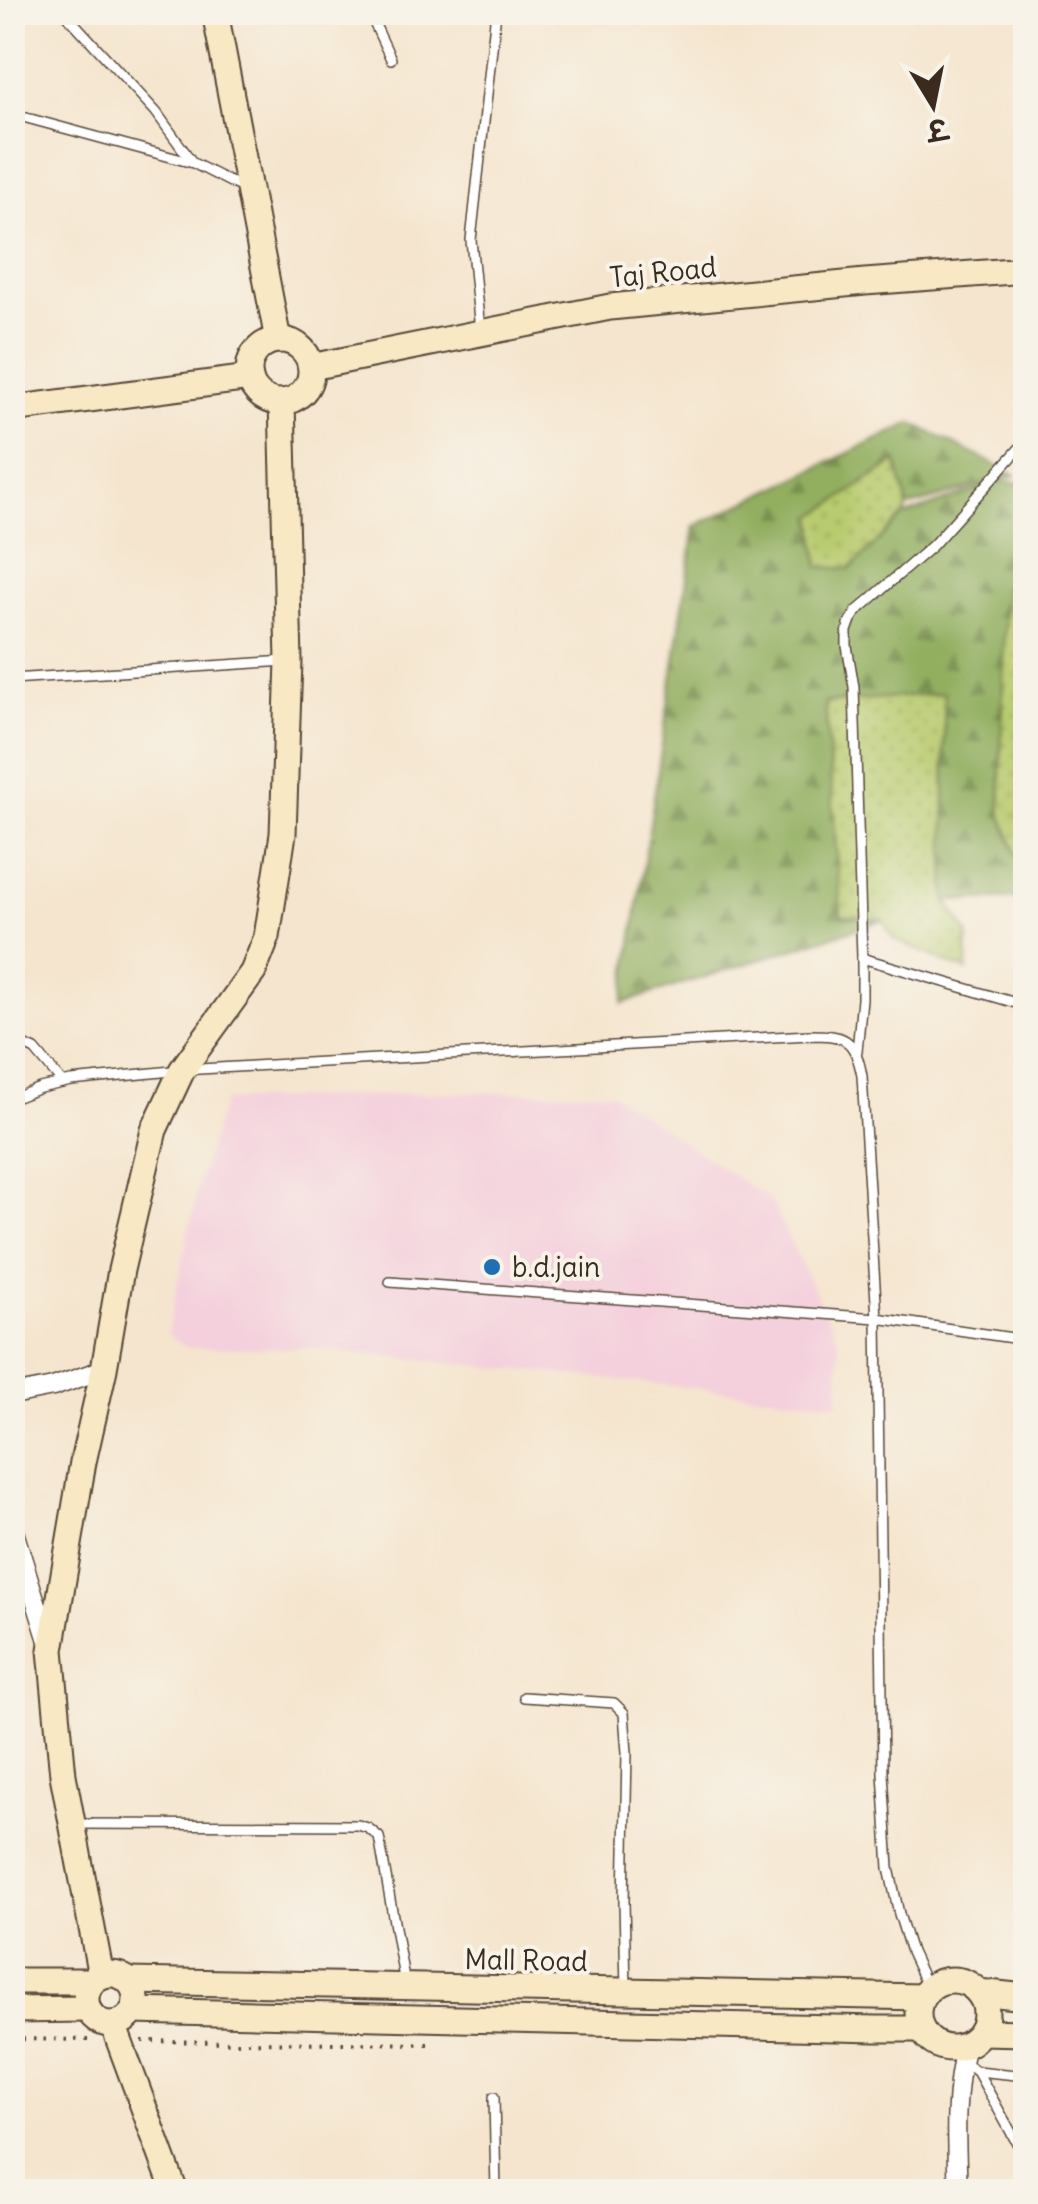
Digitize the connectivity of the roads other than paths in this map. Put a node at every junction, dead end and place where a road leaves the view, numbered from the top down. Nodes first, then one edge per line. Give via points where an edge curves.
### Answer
1 (64, 12) edge
2 (215, 12) edge
3 (369, 12) edge
4 (496, 12) edge
5 (392, 59) dead end
6 (12, 114) edge
7 (193, 163) junction
8 (248, 191) junction
9 (1026, 270) edge
10 (480, 333) junction
11 (278, 340) junction
12 (311, 367) junction
13 (250, 378) junction
14 (282, 402) junction
15 (12, 409) edge
16 (1026, 441) edge
17 (288, 660) junction
18 (12, 679) edge
19 (862, 958) junction
20 (1026, 1006) edge
21 (12, 1038) edge
22 (857, 1054) junction
23 (182, 1070) junction
24 (62, 1082) junction
25 (12, 1099) edge
26 (390, 1282) dead end
27 (877, 1318) junction
28 (1026, 1340) edge
29 (104, 1369) junction
30 (12, 1395) edge
31 (12, 1525) edge
32 (51, 1650) junction
33 (524, 1697) dead end
34 (72, 1824) junction
35 (97, 1978) junction
36 (12, 1981) edge
37 (129, 1981) junction
38 (405, 1987) junction
39 (626, 1992) junction
40 (978, 1992) junction
41 (925, 1993) junction
42 (1026, 1998) edge
43 (87, 2009) junction
44 (12, 2010) edge
45 (123, 2018) junction
46 (921, 2028) junction
47 (1026, 2033) edge
48 (971, 2053) junction
49 (1026, 2076) edge
50 (494, 2097) dead end
51 (1026, 2159) edge
52 (175, 2192) edge
53 (496, 2192) edge
54 (958, 2192) edge

1 - 7 lane
2 - 8 main road
3 - 5 lane
4 - 10 lane via 471,240
6 - 7 lane
7 - 8 lane
8 - 11 main road
9 - 10 main road, Taj Road via 610,307
10 - 12 main road, Taj Road
11 - 12 main road via 296,344
11 - 13 main road via 255,353
12 - 14 main road via 307,386
13 - 14 main road via 266,398
13 - 15 main road
14 - 17 main road
16 - 19 lane via 933,546 857,612 847,631
17 - 18 lane
17 - 23 main road via 283,834 268,936 253,972
19 - 20 lane
19 - 22 lane
21 - 24 lane via 35,1050
22 - 23 lane via 842,1037 809,1035
22 - 27 lane
23 - 24 lane
23 - 29 main road via 154,1130
24 - 25 lane
26 - 27 lane
27 - 28 lane
27 - 41 lane via 889,1868
29 - 30 street
29 - 32 main road
31 - 32 street
32 - 34 main road
33 - 39 lane via 614,1703 624,1714
34 - 35 main road
34 - 38 lane via 368,1828 379,1836
35 - 36 main road
35 - 37 main road via 111,1974
35 - 43 main road via 86,1995
37 - 38 main road, Mall Road
37 - 45 main road via 136,2004
38 - 39 main road, Mall Road
39 - 41 main road, Mall Road
40 - 41 main road via 948,1980
40 - 42 main road
40 - 48 main road via 986,2012
41 - 46 main road
43 - 44 main road
43 - 45 main road via 96,2019
45 - 46 main road
45 - 52 main road
46 - 48 main road via 945,2047
47 - 48 main road
48 - 49 lane
48 - 51 lane
48 - 54 street via 956,2108
50 - 53 lane

